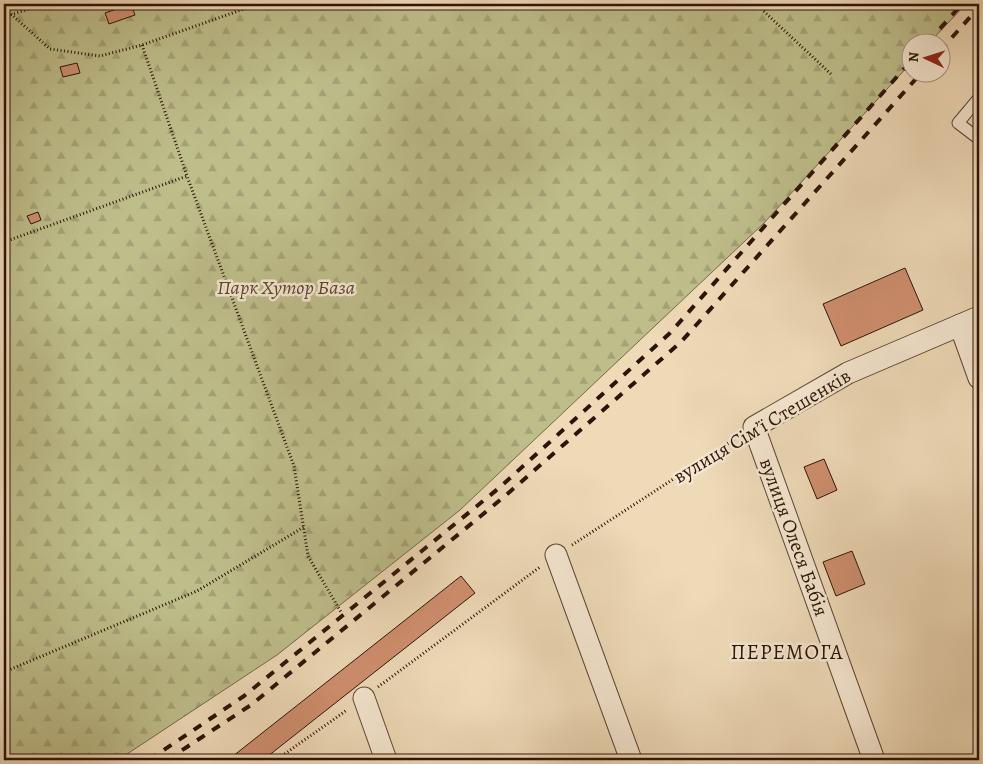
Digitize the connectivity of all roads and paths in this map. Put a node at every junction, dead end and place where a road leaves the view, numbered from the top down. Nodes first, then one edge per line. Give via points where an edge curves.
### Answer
1 (45, 4) edge
2 (258, 4) edge
3 (756, 4) edge
4 (11, 14) junction
5 (4, 17) edge
6 (142, 45) junction
7 (832, 75) dead end
8 (979, 98) edge
9 (979, 139) edge
10 (187, 176) junction
11 (4, 242) edge
12 (979, 316) edge
13 (960, 325) junction
14 (979, 378) edge
15 (754, 427) junction
16 (304, 527) junction
17 (556, 555) junction
18 (342, 612) dead end
19 (4, 672) edge
20 (364, 698) junction
21 (276, 760) edge
22 (386, 760) edge
23 (631, 760) edge
24 (874, 760) edge

1 - 4 path
2 - 6 path
3 - 7 path
4 - 5 path
4 - 6 path via 50,49 100,56
6 - 10 path
8 - 9 lane via 958,123
10 - 11 path
10 - 16 path via 294,466
12 - 13 street, вулиця Сімʼї Стешенків
13 - 14 street
13 - 15 street, вулиця Сімʼї Стешенків via 848,373
15 - 17 path, вулиця Сімʼї Стешенків
15 - 24 street, вулиця Олеся Бабія
16 - 18 path via 308,556
16 - 19 path via 197,591
17 - 20 path, вулиця Сімʼї Стешенків
17 - 23 street
20 - 21 path, вулиця Сімʼї Стешенків
20 - 22 street

